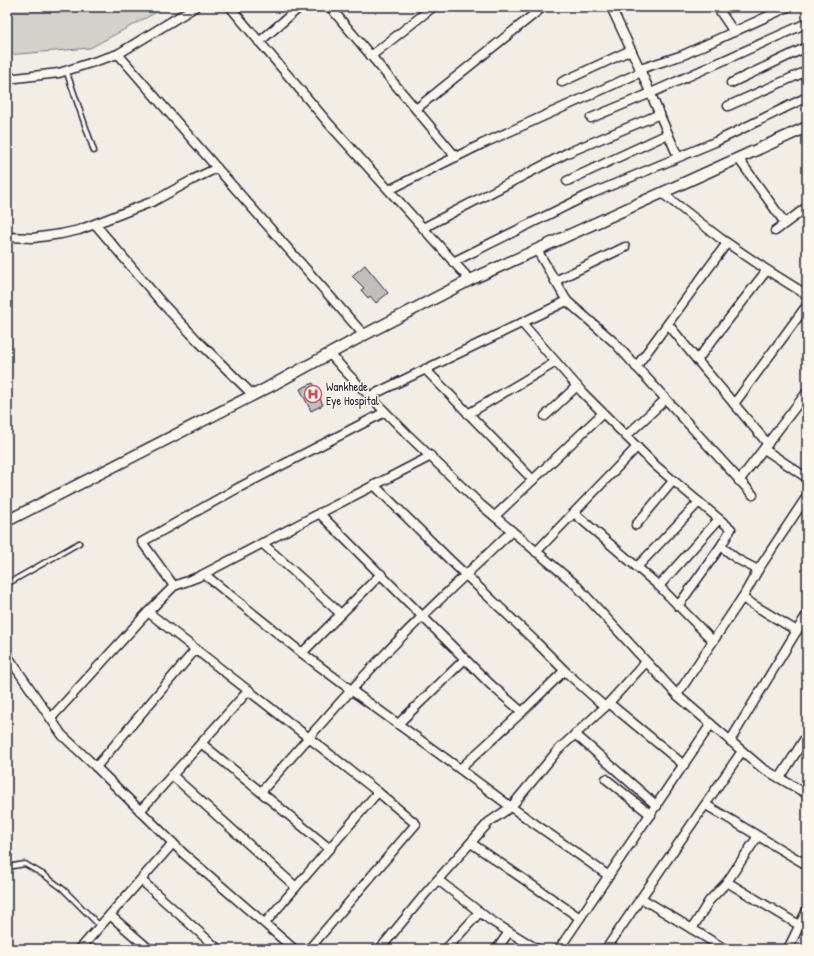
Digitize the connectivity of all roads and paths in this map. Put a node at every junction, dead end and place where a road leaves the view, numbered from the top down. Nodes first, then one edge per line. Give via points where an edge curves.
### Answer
1 (195, 7) edge
2 (230, 7) edge
3 (300, 7) edge
4 (330, 7) edge
5 (433, 7) edge
6 (543, 7) edge
7 (611, 7) edge
8 (718, 7) edge
9 (788, 7) edge
10 (807, 24) edge
11 (734, 32) junction
12 (259, 42) junction
13 (807, 48) edge
14 (631, 50) junction
15 (118, 54) junction
16 (371, 56) junction
17 (66, 70) junction
18 (641, 70) junction
19 (807, 71) edge
20 (7, 79) edge
21 (562, 82) dead end
22 (731, 83) dead end
23 (651, 93) junction
24 (807, 97) edge
25 (728, 106) dead end
26 (416, 109) junction
27 (660, 114) junction
28 (591, 118) dead end
29 (807, 127) edge
30 (668, 134) junction
31 (94, 151) dead end
32 (456, 157) junction
33 (678, 157) junction
34 (738, 158) junction
35 (217, 168) junction
36 (567, 180) dead end
37 (389, 190) junction
38 (662, 193) junction
39 (807, 207) edge
40 (785, 223) junction
41 (95, 224) junction
42 (423, 228) junction
43 (775, 231) dead end
44 (7, 237) edge
45 (728, 243) junction
46 (625, 248) dead end
47 (537, 250) junction
48 (453, 262) junction
49 (767, 270) junction
50 (470, 280) junction
51 (555, 281) junction
52 (807, 295) edge
53 (567, 301) junction
54 (807, 305) edge
55 (522, 323) junction
56 (668, 324) junction
57 (364, 334) junction
58 (330, 354) junction
59 (697, 360) junction
60 (556, 362) junction
61 (636, 366) junction
62 (425, 369) junction
63 (577, 386) junction
64 (807, 392) edge
65 (253, 395) junction
66 (370, 396) junction
67 (666, 400) junction
68 (734, 404) junction
69 (385, 412) junction
70 (603, 413) junction
71 (468, 414) junction
72 (545, 416) dead end
73 (626, 436) junction
74 (637, 447) junction
75 (766, 447) junction
76 (431, 456) junction
77 (807, 478) edge
78 (533, 480) junction
79 (674, 481) junction
80 (740, 481) junction
81 (374, 485) junction
82 (753, 495) dead end
83 (807, 496) edge
84 (699, 502) junction
85 (319, 513) junction
86 (574, 513) junction
87 (495, 516) junction
88 (719, 519) junction
89 (7, 521) edge
90 (636, 525) dead end
91 (512, 531) junction
92 (79, 542) dead end
93 (262, 543) junction
94 (721, 546) junction
95 (536, 552) junction
96 (637, 567) junction
97 (758, 570) junction
98 (204, 574) junction
99 (381, 574) junction
100 (466, 575) junction
101 (7, 584) edge
102 (174, 586) junction
103 (659, 586) junction
104 (742, 598) junction
105 (678, 606) junction
106 (148, 612) junction
107 (341, 614) junction
108 (807, 614) edge
109 (423, 616) junction
110 (797, 631) junction
111 (713, 641) junction
112 (196, 649) junction
113 (302, 653) junction
114 (7, 655) edge
115 (465, 659) junction
116 (646, 662) junction
117 (564, 670) junction
118 (249, 690) junction
119 (351, 690) junction
120 (677, 695) junction
121 (607, 705) junction
122 (522, 712) junction
123 (50, 718) junction
124 (398, 724) junction
125 (711, 724) junction
126 (575, 734) junction
127 (807, 735) edge
128 (308, 738) junction
129 (730, 741) junction
130 (201, 743) junction
131 (742, 751) junction
132 (684, 765) junction
133 (96, 767) junction
134 (460, 769) junction
135 (172, 775) junction
136 (780, 778) junction
137 (606, 779) dead end
138 (261, 792) junction
139 (378, 792) junction
140 (807, 794) edge
141 (706, 804) junction
142 (657, 806) junction
143 (511, 808) junction
144 (140, 811) junction
145 (651, 815) junction
146 (758, 836) junction
147 (173, 843) junction
148 (471, 843) junction
149 (330, 849) junction
150 (807, 866) edge
151 (7, 867) edge
152 (609, 876) junction
153 (141, 880) junction
154 (438, 880) junction
155 (727, 882) junction
156 (296, 887) junction
157 (641, 898) junction
158 (807, 910) edge
159 (480, 912) junction
160 (110, 915) junction
161 (580, 918) junction
162 (265, 924) junction
163 (799, 925) junction
164 (100, 926) junction
165 (692, 929) junction
166 (509, 932) junction
167 (381, 948) edge
168 (609, 948) edge
169 (80, 949) edge
170 (149, 949) edge
171 (218, 949) edge
172 (294, 949) edge
173 (309, 949) edge
174 (446, 949) edge
175 (497, 949) edge
176 (537, 949) edge
177 (559, 949) edge
178 (725, 949) edge
179 (788, 949) edge

1 - 15 street
2 - 12 street
3 - 12 street
4 - 16 street
5 - 16 street
6 - 26 street
7 - 14 street
8 - 11 street
9 - 11 street
10 - 23 street
11 - 18 street via 683,55
12 - 37 street
13 - 22 street
14 - 18 street
14 - 21 street
15 - 17 street
15 - 35 street
16 - 26 street
17 - 20 street
17 - 31 lane
18 - 23 street
18 - 32 street
19 - 25 street
23 - 27 street
23 - 28 street
24 - 33 street via 715,142
26 - 32 street
27 - 30 street
27 - 42 street via 567,153
29 - 34 street
30 - 33 street
30 - 36 street
32 - 37 street
33 - 48 street via 586,196
34 - 38 street
34 - 40 street
35 - 41 street via 154,200
35 - 57 street
37 - 42 street
38 - 45 street
38 - 47 street
39 - 40 street
40 - 43 street
41 - 44 street via 61,234 33,238
41 - 65 street via 162,303
42 - 48 street
45 - 49 street
45 - 56 street
46 - 51 street
47 - 50 street
47 - 51 street
48 - 50 street
49 - 52 street
49 - 59 street
50 - 57 street
51 - 53 street
53 - 55 street
53 - 61 street via 614,342
54 - 68 street
55 - 60 street
55 - 62 street
56 - 59 street
56 - 61 street
57 - 58 street
58 - 65 street
58 - 66 street
59 - 68 street
60 - 63 street
60 - 71 street
61 - 67 street
62 - 66 street
62 - 71 street
63 - 70 street
63 - 72 street
64 - 75 street
65 - 89 street
66 - 69 street
67 - 73 street
67 - 80 street
68 - 75 street
69 - 76 street
69 - 102 street via 238,488 142,542
70 - 73 street
70 - 78 street
71 - 78 street
73 - 74 street
74 - 79 street
74 - 86 street
75 - 77 street
75 - 80 street
76 - 81 street
76 - 87 street
78 - 87 street
79 - 84 street
79 - 90 street
80 - 82 street
81 - 85 street
81 - 100 street
83 - 97 street
84 - 88 street
84 - 96 street
85 - 93 street
85 - 99 street
86 - 95 street
86 - 96 street
87 - 91 street
88 - 94 street via 731,529
88 - 103 street
91 - 95 street
91 - 100 street
92 - 101 lane
93 - 98 street
93 - 107 street
94 - 97 street via 737,559
94 - 105 street
95 - 116 street via 575,584
96 - 103 street
97 - 104 street
98 - 102 street
98 - 113 street
99 - 107 street
99 - 109 street
100 - 109 street
100 - 117 street
102 - 106 street
103 - 105 street
104 - 110 street
104 - 111 street
105 - 111 street
106 - 112 street
106 - 123 street
107 - 113 street
108 - 110 street
109 - 115 street
109 - 119 street
110 - 129 street
111 - 120 street
112 - 118 street
112 - 133 street
113 - 119 street
114 - 123 street
115 - 122 street
115 - 124 street
116 - 120 street
116 - 121 street
117 - 121 street
117 - 122 street
118 - 128 street
118 - 130 street
119 - 124 street
119 - 128 street
120 - 125 street
121 - 126 street
121 - 132 street
122 - 134 street
123 - 133 street via 62,735
124 - 134 street
125 - 129 street
125 - 132 street
126 - 142 street
126 - 143 street via 558,750
127 - 136 street
128 - 138 street
128 - 139 street
129 - 131 street
130 - 135 street
130 - 138 street
131 - 136 street via 762,768
131 - 141 street
132 - 142 street
133 - 144 street
134 - 143 street
135 - 144 street
135 - 156 street
136 - 140 street
137 - 145 street
138 - 149 street
139 - 149 street
139 - 173 street via 416,824
141 - 146 street
141 - 157 street
142 - 145 street
143 - 148 street via 489,822
143 - 152 street
144 - 147 street
145 - 152 street
146 - 150 street
146 - 155 street
147 - 153 street
147 - 162 street
148 - 154 street
148 - 161 street
149 - 156 street
151 - 164 lane via 25,864 44,875
152 - 161 street
153 - 160 street
153 - 171 street
154 - 159 street
154 - 167 street
155 - 163 street
155 - 165 street via 709,901
156 - 162 street
157 - 165 street
157 - 168 street
158 - 163 street
159 - 166 street
159 - 174 street
160 - 164 street
160 - 170 street
161 - 177 street
162 - 172 street
163 - 179 street
164 - 169 street
165 - 178 street
166 - 175 street
166 - 176 street

